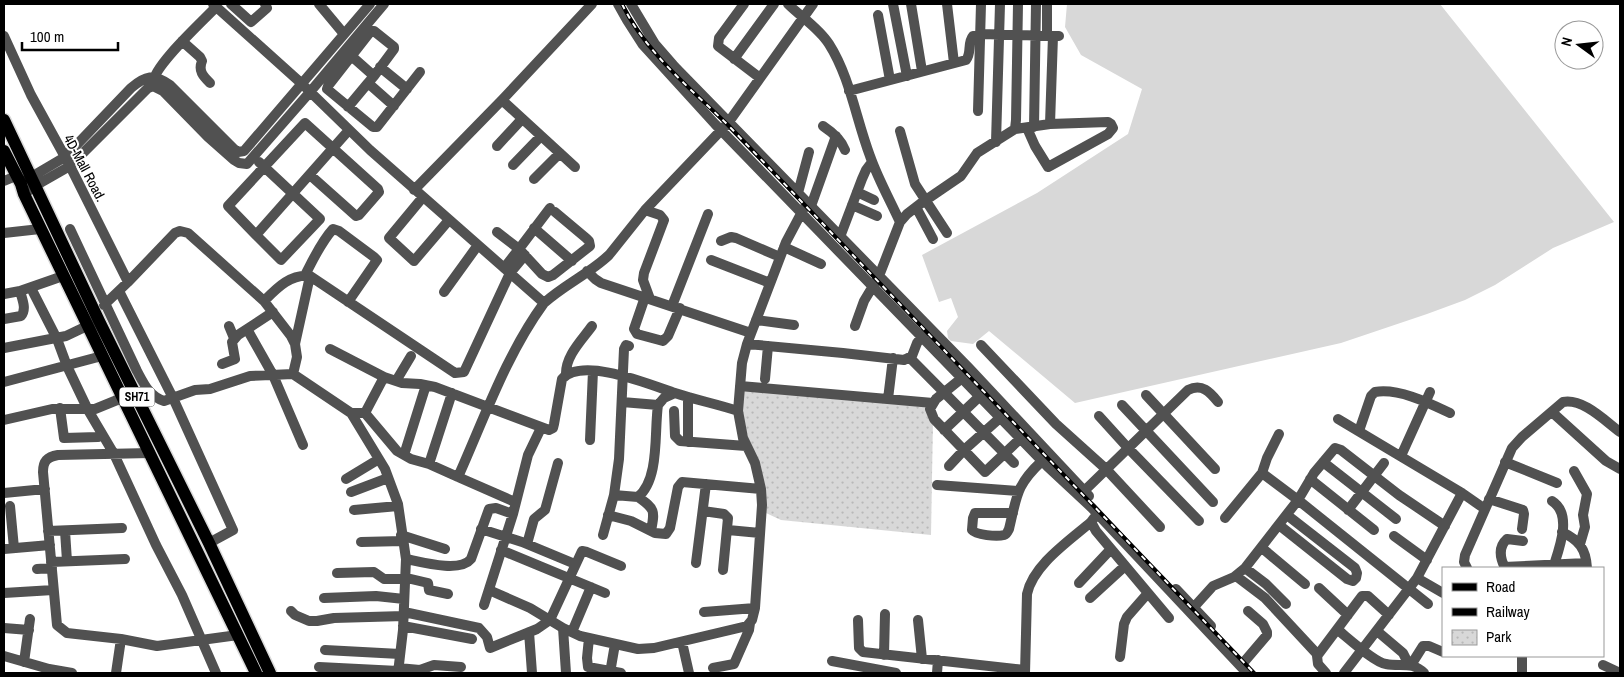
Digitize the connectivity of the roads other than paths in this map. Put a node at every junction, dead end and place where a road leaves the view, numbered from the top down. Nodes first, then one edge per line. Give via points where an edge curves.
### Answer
1 (231, 4) edge
2 (265, 4) edge
3 (319, 4) edge
4 (370, 4) edge
5 (384, 4) edge
6 (592, 4) edge
7 (618, 4) edge
8 (632, 4) edge
9 (744, 4) edge
10 (774, 4) edge
11 (788, 4) edge
12 (813, 4) edge
13 (893, 4) edge
14 (911, 4) edge
15 (947, 4) edge
16 (981, 4) edge
17 (1000, 4) edge
18 (1018, 4) edge
19 (1036, 4) edge
20 (1047, 4) edge
21 (217, 6) edge
22 (878, 15) dead end
23 (803, 17) junction
24 (344, 34) junction
25 (981, 34) junction
26 (999, 34) junction
27 (1017, 35) junction
28 (1035, 35) junction
29 (4, 36) edge
30 (1053, 36) junction
31 (182, 42) junction
32 (348, 53) junction
33 (734, 59) junction
34 (954, 63) junction
35 (380, 67) junction
36 (420, 72) dead end
37 (922, 72) junction
38 (907, 76) junction
39 (760, 78) junction
40 (371, 79) junction
41 (890, 80) junction
42 (153, 81) junction
43 (210, 83) dead end
44 (301, 84) junction
45 (408, 89) junction
46 (849, 91) junction
47 (310, 92) junction
48 (502, 100) junction
49 (394, 106) junction
50 (348, 107) junction
51 (978, 111) dead end
52 (522, 119) junction
53 (4, 120) edge
54 (1050, 124) junction
55 (725, 126) junction
56 (823, 126) dead end
57 (1031, 127) junction
58 (1015, 129) junction
59 (349, 130) junction
60 (900, 131) dead end
61 (541, 136) junction
62 (836, 136) junction
63 (996, 142) junction
64 (497, 146) dead end
65 (333, 148) junction
66 (845, 150) dead end
67 (809, 152) dead end
68 (4, 153) edge
69 (560, 153) junction
70 (254, 157) junction
71 (67, 162) junction
72 (872, 162) junction
73 (513, 165) dead end
74 (264, 167) junction
75 (575, 167) dead end
76 (310, 175) junction
77 (534, 179) dead end
78 (34, 181) junction
79 (16, 184) edge
80 (414, 190) junction
81 (857, 192) junction
82 (798, 193) junction
83 (293, 194) junction
84 (423, 197) junction
85 (874, 200) dead end
86 (925, 201) junction
87 (809, 204) junction
88 (852, 205) junction
89 (916, 207) junction
90 (645, 210) junction
91 (801, 212) junction
92 (708, 214) dead end
93 (877, 216) dead end
94 (449, 220) junction
95 (900, 222) junction
96 (534, 228) junction
97 (40, 229) junction
98 (70, 229) dead end
99 (497, 232) dead end
100 (4, 233) edge
101 (948, 233) dead end
102 (256, 235) junction
103 (840, 237) junction
104 (933, 239) dead end
105 (721, 241) dead end
106 (478, 245) junction
107 (522, 252) junction
108 (782, 252) junction
109 (711, 260) dead end
110 (572, 261) junction
111 (821, 264) dead end
112 (507, 270) junction
113 (587, 271) junction
114 (63, 276) junction
115 (307, 276) junction
116 (879, 276) junction
117 (128, 282) junction
118 (770, 283) junction
119 (873, 286) junction
120 (31, 288) junction
121 (20, 291) junction
122 (118, 291) junction
123 (444, 292) dead end
124 (4, 294) edge
125 (648, 298) junction
126 (264, 301) junction
127 (348, 302) junction
128 (544, 303) junction
129 (104, 304) junction
130 (676, 307) junction
131 (273, 312) junction
132 (4, 319) edge
133 (756, 320) junction
134 (794, 325) dead end
135 (87, 326) junction
136 (229, 326) dead end
137 (592, 326) dead end
138 (855, 326) dead end
139 (247, 328) junction
140 (930, 328) junction
141 (751, 333) junction
142 (922, 336) junction
143 (234, 338) junction
144 (57, 339) junction
145 (295, 344) junction
146 (747, 344) junction
147 (981, 345) dead end
148 (629, 346) dead end
149 (768, 346) junction
150 (4, 348) edge
151 (330, 349) dead end
152 (102, 356) junction
153 (411, 356) dead end
154 (893, 358) junction
155 (910, 358) junction
156 (222, 364) dead end
157 (66, 366) junction
158 (593, 371) junction
159 (293, 374) junction
160 (566, 374) junction
161 (273, 375) junction
162 (623, 376) junction
163 (384, 377) junction
164 (765, 378) dead end
165 (962, 378) junction
166 (396, 381) junction
167 (4, 382) edge
168 (426, 385) junction
169 (740, 386) junction
170 (944, 392) junction
171 (1430, 392) dead end
172 (675, 393) junction
173 (452, 394) junction
174 (1146, 395) dead end
175 (980, 396) junction
176 (688, 397) junction
177 (122, 398) junction
178 (173, 398) junction
179 (888, 399) junction
180 (622, 402) junction
181 (1218, 402) dead end
182 (1426, 402) junction
183 (933, 403) junction
184 (658, 405) junction
185 (1122, 405) dead end
186 (488, 407) junction
187 (60, 408) junction
188 (88, 410) junction
189 (674, 411) dead end
190 (738, 411) junction
191 (964, 412) junction
192 (351, 413) junction
193 (364, 413) junction
194 (1450, 413) dead end
195 (1552, 413) junction
196 (1163, 414) junction
197 (1099, 416) dead end
198 (1001, 417) junction
199 (1338, 418) dead end
200 (4, 420) edge
201 (541, 428) junction
202 (944, 430) junction
203 (1146, 431) junction
204 (1359, 431) junction
205 (984, 432) junction
206 (1620, 432) edge
207 (1279, 434) dead end
208 (98, 437) dead end
209 (1021, 438) junction
210 (590, 440) dead end
211 (688, 442) junction
212 (303, 445) dead end
213 (746, 446) junction
214 (1128, 448) junction
215 (964, 450) junction
216 (150, 453) junction
217 (1005, 453) junction
218 (114, 454) junction
219 (404, 455) junction
220 (1401, 456) junction
221 (379, 459) junction
222 (1042, 460) junction
223 (1322, 462) junction
224 (1505, 462) junction
225 (558, 463) dead end
226 (1014, 463) dead end
227 (1384, 463) dead end
228 (429, 464) junction
229 (949, 466) dead end
230 (1620, 468) edge
231 (1106, 469) junction
232 (1215, 469) dead end
233 (1574, 471) dead end
234 (1262, 473) junction
235 (1375, 475) junction
236 (458, 477) junction
237 (388, 478) junction
238 (346, 479) dead end
239 (1310, 479) junction
240 (1557, 483) dead end
241 (706, 484) junction
242 (937, 485) dead end
243 (45, 489) junction
244 (761, 489) junction
245 (1018, 491) junction
246 (351, 492) dead end
247 (4, 493) edge
248 (1082, 493) junction
249 (1361, 493) junction
250 (1462, 493) junction
251 (614, 495) junction
252 (638, 497) junction
253 (1489, 499) junction
254 (1298, 500) junction
255 (1552, 501) dead end
256 (515, 502) junction
257 (1213, 502) dead end
258 (10, 506) dead end
259 (398, 506) junction
260 (1484, 509) junction
261 (354, 510) dead end
262 (1348, 510) junction
263 (703, 511) junction
264 (1013, 512) dead end
265 (513, 514) junction
266 (1096, 514) junction
267 (608, 515) junction
268 (1287, 515) junction
269 (1225, 518) dead end
270 (1396, 519) dead end
271 (1199, 521) dead end
272 (1279, 525) junction
273 (1445, 526) junction
274 (1160, 527) dead end
275 (122, 528) dead end
276 (481, 529) junction
277 (1522, 529) dead end
278 (728, 530) junction
279 (1374, 530) dead end
280 (48, 531) junction
281 (65, 531) junction
282 (651, 531) junction
283 (1562, 532) junction
284 (760, 534) junction
285 (603, 535) dead end
286 (506, 536) junction
287 (1394, 536) dead end
288 (402, 538) junction
289 (1523, 541) dead end
290 (361, 542) dead end
291 (209, 543) junction
292 (527, 544) junction
293 (1580, 544) junction
294 (50, 545) junction
295 (9, 548) edge
296 (1262, 548) junction
297 (445, 549) dead end
298 (1111, 549) junction
299 (501, 550) junction
300 (125, 559) dead end
301 (406, 559) junction
302 (1427, 560) junction
303 (67, 561) junction
304 (696, 563) dead end
305 (575, 564) junction
306 (51, 565) junction
307 (620, 566) dead end
308 (1125, 566) junction
309 (1553, 566) edge
310 (1587, 566) edge
311 (1466, 567) edge
312 (1504, 567) edge
313 (1528, 567) edge
314 (1245, 568) junction
315 (37, 569) dead end
316 (723, 570) dead end
317 (337, 573) dead end
318 (1236, 576) junction
319 (568, 578) junction
320 (1417, 578) junction
321 (405, 580) junction
322 (1079, 583) dead end
323 (1305, 584) dead end
324 (591, 587) junction
325 (1320, 588) dead end
326 (53, 590) junction
327 (489, 590) junction
328 (1408, 590) junction
329 (4, 593) edge
330 (605, 593) dead end
331 (1442, 593) edge
332 (448, 594) dead end
333 (1148, 594) junction
334 (324, 598) dead end
335 (1090, 598) dead end
336 (404, 599) junction
337 (1286, 604) dead end
338 (1428, 604) dead end
339 (484, 605) dead end
340 (755, 608) junction
341 (1194, 608) junction
342 (291, 611) dead end
343 (1248, 611) dead end
344 (704, 612) dead end
345 (885, 614) dead end
346 (1348, 615) junction
347 (1389, 615) junction
348 (404, 618) junction
349 (1170, 618) dead end
350 (30, 619) dead end
351 (550, 620) junction
352 (858, 620) dead end
353 (918, 620) dead end
354 (750, 623) junction
355 (4, 628) edge
356 (29, 630) junction
357 (567, 630) junction
358 (1338, 630) junction
359 (1377, 631) junction
360 (529, 632) junction
361 (238, 635) junction
362 (589, 638) junction
363 (121, 639) junction
364 (472, 639) dead end
365 (201, 640) junction
366 (682, 642) junction
367 (615, 644) junction
368 (324, 650) dead end
369 (1362, 650) junction
370 (1442, 652) edge
371 (400, 654) junction
372 (882, 654) junction
373 (1318, 655) junction
374 (4, 656) edge
375 (1120, 657) dead end
376 (1522, 657) edge
377 (922, 659) junction
378 (938, 660) junction
379 (832, 661) dead end
380 (24, 662) junction
381 (1244, 662) junction
382 (1410, 665) junction
383 (1603, 665) dead end
384 (319, 667) dead end
385 (461, 667) dead end
386 (714, 668) dead end
387 (49, 671) edge
388 (398, 671) edge
389 (610, 672) edge
390 (878, 672) edge
391 (1025, 672) edge
392 (72, 673) edge
393 (116, 673) edge
394 (216, 673) edge
395 (256, 673) edge
396 (270, 673) edge
397 (532, 673) edge
398 (566, 673) edge
399 (622, 673) edge
400 (690, 673) edge
401 (896, 673) edge
402 (937, 673) edge
403 (1247, 673) edge
404 (1256, 673) edge
405 (1326, 673) edge
406 (1344, 673) edge
407 (1424, 673) edge
408 (1522, 673) edge
409 (1620, 673) edge

1 - 2 street via 251,22 267,8
3 - 24 street
4 - 24 street
5 - 32 street
6 - 48 street
7 - 55 street via 643,45
8 - 55 street via 655,44
9 - 33 street via 718,42 720,48
10 - 33 street
11 - 23 street
12 - 23 street
13 - 38 street
14 - 37 street
15 - 34 street
16 - 25 street
17 - 26 street
18 - 27 street
19 - 28 street
20 - 30 street
21 - 31 street
21 - 44 street
22 - 41 street
23 - 39 street
23 - 46 street via 828,42
24 - 44 street
25 - 26 street
25 - 34 street via 971,37 968,58
25 - 51 street
26 - 27 street
26 - 63 street
27 - 28 street
27 - 58 street
28 - 30 street
28 - 57 street
29 - 71 street, 4D-Mall Road.
30 - 54 street
31 - 42 street
31 - 43 street via 200,57 200,71
32 - 35 street via 374,31 394,47
32 - 40 street
32 - 47 street
32 - 50 street via 327,89
33 - 39 street
34 - 37 street
35 - 40 street
35 - 45 street
36 - 45 street
37 - 38 street
38 - 41 street
39 - 55 street
40 - 49 street
40 - 50 street
41 - 46 street
42 - 44 street via 159,78 170,85 241,153
42 - 70 street via 208,137 239,163 248,164
42 - 71 street via 141,80 132,88
44 - 47 street
45 - 49 street
46 - 72 street
47 - 59 street
47 - 70 street
48 - 52 street
48 - 80 street
49 - 50 street via 377,128
52 - 61 street
52 - 64 street
53 - 78 main road, SH71
54 - 57 street
54 - 57 street via 1108,122 1113,128 1108,134 1048,167 1035,146
55 - 82 street
55 - 90 street
55 - 91 street
56 - 62 street
57 - 58 street
58 - 63 street
59 - 65 street
59 - 80 street
60 - 86 street via 912,177
61 - 69 street
61 - 73 street
62 - 66 street
62 - 87 street
63 - 86 street via 977,153 961,176
65 - 74 street via 304,123
65 - 76 street
65 - 76 street via 379,192 356,216
67 - 82 street
68 - 79 main road, SH71
69 - 75 street
69 - 77 street
70 - 74 street
71 - 78 street
71 - 117 street, 4D-Mall Road.
72 - 81 street
72 - 95 street
74 - 83 street
74 - 102 street via 228,206
76 - 83 street
78 - 79 street
78 - 291 main road, SH71
79 - 97 main road, SH71
80 - 84 street
81 - 85 street
81 - 88 street
82 - 87 street
83 - 102 street
83 - 102 street via 320,219 281,260
84 - 94 street
84 - 94 street via 388,238 401,250 415,261
86 - 89 street
86 - 101 street
87 - 91 street
87 - 103 street
88 - 93 street
88 - 103 street
89 - 95 street
89 - 104 street
90 - 113 street via 609,255
90 - 125 street via 660,215 664,220 644,273
91 - 108 street
91 - 119 street
92 - 130 street
94 - 106 street
95 - 116 street
96 - 107 street
96 - 110 street
96 - 110 street via 552,210 589,242 590,246
97 - 100 street
97 - 114 main road, SH71
98 - 129 street
99 - 107 street
103 - 116 street
105 - 108 street via 731,237
106 - 112 street
106 - 123 street
107 - 110 street via 548,277
107 - 112 street
108 - 111 street
108 - 118 street
109 - 118 street
112 - 127 street via 464,372 454,373
112 - 128 street
113 - 125 street via 602,283
113 - 128 street
114 - 120 street
114 - 135 main road, SH71
115 - 126 street via 279,285
115 - 127 street
115 - 127 street via 315,255 330,233 333,229 339,231 377,260
115 - 145 street
116 - 119 street
116 - 140 street
117 - 122 street
117 - 126 street via 171,236 180,231 188,233
118 - 133 street
119 - 138 street
119 - 142 street
120 - 121 street
120 - 144 street
121 - 124 street
121 - 132 street via 24,314
122 - 129 street
122 - 178 street
125 - 130 street
125 - 130 street via 634,329 637,334 663,341 668,336
126 - 131 street
128 - 186 street via 526,329
129 - 178 street via 150,394 164,401
130 - 141 street
131 - 139 street
131 - 145 street
133 - 134 street
133 - 141 street
135 - 144 street
135 - 152 main road, SH71
136 - 143 street
137 - 160 street via 568,358
139 - 143 street
139 - 161 street
140 - 142 street
140 - 248 street
141 - 146 street
142 - 155 street
142 - 165 street
143 - 156 street via 234,359
144 - 150 street
144 - 157 street
145 - 159 street via 297,357
146 - 149 street
146 - 169 street
147 - 231 street via 1056,424
148 - 162 street via 624,348
149 - 154 street
149 - 164 street
151 - 163 street
152 - 157 street
152 - 177 main road, SH71
153 - 166 street
154 - 155 street
154 - 179 street
155 - 170 street
157 - 167 street
157 - 188 street
158 - 160 street
158 - 162 street
158 - 210 street
159 - 161 street
159 - 192 street
160 - 201 street via 560,386 553,428
161 - 178 street via 250,376
161 - 212 street
162 - 172 street
162 - 180 street
163 - 166 street
163 - 193 street
165 - 170 street
165 - 175 street
166 - 168 street
168 - 173 street
168 - 219 street
169 - 179 street
169 - 190 street
170 - 183 street
170 - 191 street
171 - 182 street
172 - 176 street
172 - 184 street
173 - 186 street
173 - 228 street
174 - 196 street
175 - 191 street
175 - 198 street
176 - 190 street
176 - 211 street
177 - 188 street
177 - 216 main road, SH71
178 - 291 street via 233,530
179 - 183 street
180 - 184 street
180 - 251 street
181 - 196 street via 1205,389 1191,388
182 - 194 street
182 - 204 street via 1405,395 1375,392
182 - 220 street
183 - 202 street via 930,409 934,419
184 - 252 street via 652,474 647,488
185 - 203 street
186 - 201 street
186 - 236 street
187 - 188 street
187 - 200 street
187 - 208 street via 64,438
188 - 218 street
189 - 211 street via 675,436
190 - 213 street
191 - 202 street
191 - 205 street
192 - 193 street
192 - 221 street
193 - 219 street
195 - 206 street via 1563,402 1575,402
195 - 224 street via 1516,442
195 - 230 street via 1606,461
196 - 203 street
196 - 232 street
197 - 214 street
198 - 205 street
198 - 209 street
199 - 204 street
201 - 256 street via 528,455
202 - 215 street
203 - 214 street
203 - 257 street
204 - 220 street
205 - 215 street
205 - 217 street
207 - 234 street
209 - 217 street
209 - 222 street
211 - 213 street
213 - 244 street via 755,463
214 - 231 street
214 - 271 street
215 - 217 street via 985,472
215 - 229 street
216 - 218 street
216 - 361 main road, SH71
217 - 226 street
218 - 243 street via 49,457 43,466
218 - 365 street
219 - 228 street
220 - 250 street
221 - 237 street
221 - 238 street
222 - 245 street
222 - 248 street
223 - 235 street via 1333,449 1338,448
223 - 239 street
223 - 249 street
224 - 240 street
224 - 253 street
225 - 292 street via 545,510 534,519
227 - 235 street
228 - 236 street
231 - 248 street
231 - 274 street
233 - 293 street via 1587,494 1583,515 1585,527
234 - 254 street
234 - 269 street
235 - 249 street
235 - 273 street
236 - 256 street
237 - 246 street
237 - 259 street
239 - 254 street
239 - 262 street
241 - 244 street
241 - 263 street
241 - 282 street via 680,484 669,532 659,534
242 - 245 street
243 - 247 street
243 - 280 street
244 - 284 street
245 - 264 street
248 - 266 street
249 - 262 street
249 - 270 street
250 - 260 street
250 - 273 street
251 - 252 street
251 - 267 street
252 - 282 street via 654,512
253 - 260 street
253 - 277 street via 1523,510
254 - 268 street
254 - 328 street
255 - 283 street via 1562,510
256 - 265 street
258 - 295 street
259 - 261 street
259 - 288 street
260 - 311 street via 1465,555
262 - 279 street
263 - 278 street via 726,515
263 - 304 street
265 - 276 street via 489,509
265 - 286 street
266 - 298 street
266 - 341 street
266 - 391 street via 1042,566 1030,584
266 - 403 street
267 - 282 street
267 - 285 street
268 - 272 street
268 - 272 street via 1355,568 1356,578 1353,581 1347,579
272 - 296 street
273 - 302 street
275 - 281 street
276 - 286 street
276 - 301 street via 471,558 463,565 437,565
278 - 284 street
278 - 316 street
280 - 281 street
280 - 294 street
281 - 303 street
283 - 293 street
283 - 309 street
284 - 340 street
286 - 292 street
286 - 299 street
287 - 302 street
288 - 290 street
288 - 297 street
288 - 301 street
289 - 312 street via 1507,538 1504,542 1500,557
291 - 396 main road, SH71
292 - 305 street
293 - 310 street
294 - 295 street
294 - 306 street
296 - 314 street
296 - 323 street
298 - 308 street
298 - 322 street
299 - 319 street
299 - 327 street
300 - 303 street
301 - 321 street
302 - 320 street
303 - 306 street
305 - 307 street via 584,551
305 - 319 street
306 - 315 street
306 - 326 street
308 - 333 street
308 - 335 street
309 - 310 street
309 - 313 street
314 - 318 street
314 - 337 street
317 - 321 street via 374,572 384,579
318 - 341 street via 1213,586
318 - 373 street via 1265,598
319 - 324 street
319 - 351 street
320 - 328 street
320 - 331 street
321 - 332 street via 422,581 428,583 430,590
321 - 336 street
324 - 330 street
324 - 357 street
325 - 346 street
326 - 329 street
326 - 363 street via 55,616 61,630 75,635
327 - 339 street
327 - 351 street
328 - 338 street
328 - 347 street
333 - 349 street
333 - 375 street via 1127,617
334 - 336 street via 376,596
336 - 348 street
340 - 344 street
340 - 354 street
341 - 381 street
342 - 348 street via 309,621
343 - 381 street via 1268,632
345 - 372 street
346 - 347 street via 1366,595
346 - 358 street
347 - 359 street
348 - 360 street via 478,628 487,637 490,648
348 - 364 street
348 - 371 street
350 - 356 street
351 - 357 street
351 - 360 street
352 - 372 street via 859,648 863,652
353 - 377 street
354 - 366 street via 744,628
354 - 386 street via 734,664
355 - 356 street
356 - 380 street
357 - 362 street
357 - 398 street
358 - 369 street
358 - 373 street
359 - 369 street
359 - 382 street via 1403,653
360 - 397 street
361 - 365 street
361 - 395 main road, SH71
362 - 367 street
362 - 389 street via 588,666
363 - 365 street via 157,646
363 - 393 street
365 - 394 street
366 - 367 street via 646,649
366 - 400 street
367 - 389 street
368 - 371 street
369 - 382 street via 1383,663
369 - 406 street
370 - 382 street via 1423,646
371 - 388 street
372 - 377 street
372 - 390 street
373 - 405 street via 1318,664
374 - 380 street
376 - 408 street
377 - 378 street
378 - 391 street
378 - 402 street
379 - 390 street
380 - 387 street
381 - 404 street
382 - 407 street
383 - 409 street
384 - 388 street
385 - 388 street via 434,665 420,670
387 - 392 street
389 - 399 street
390 - 401 street

